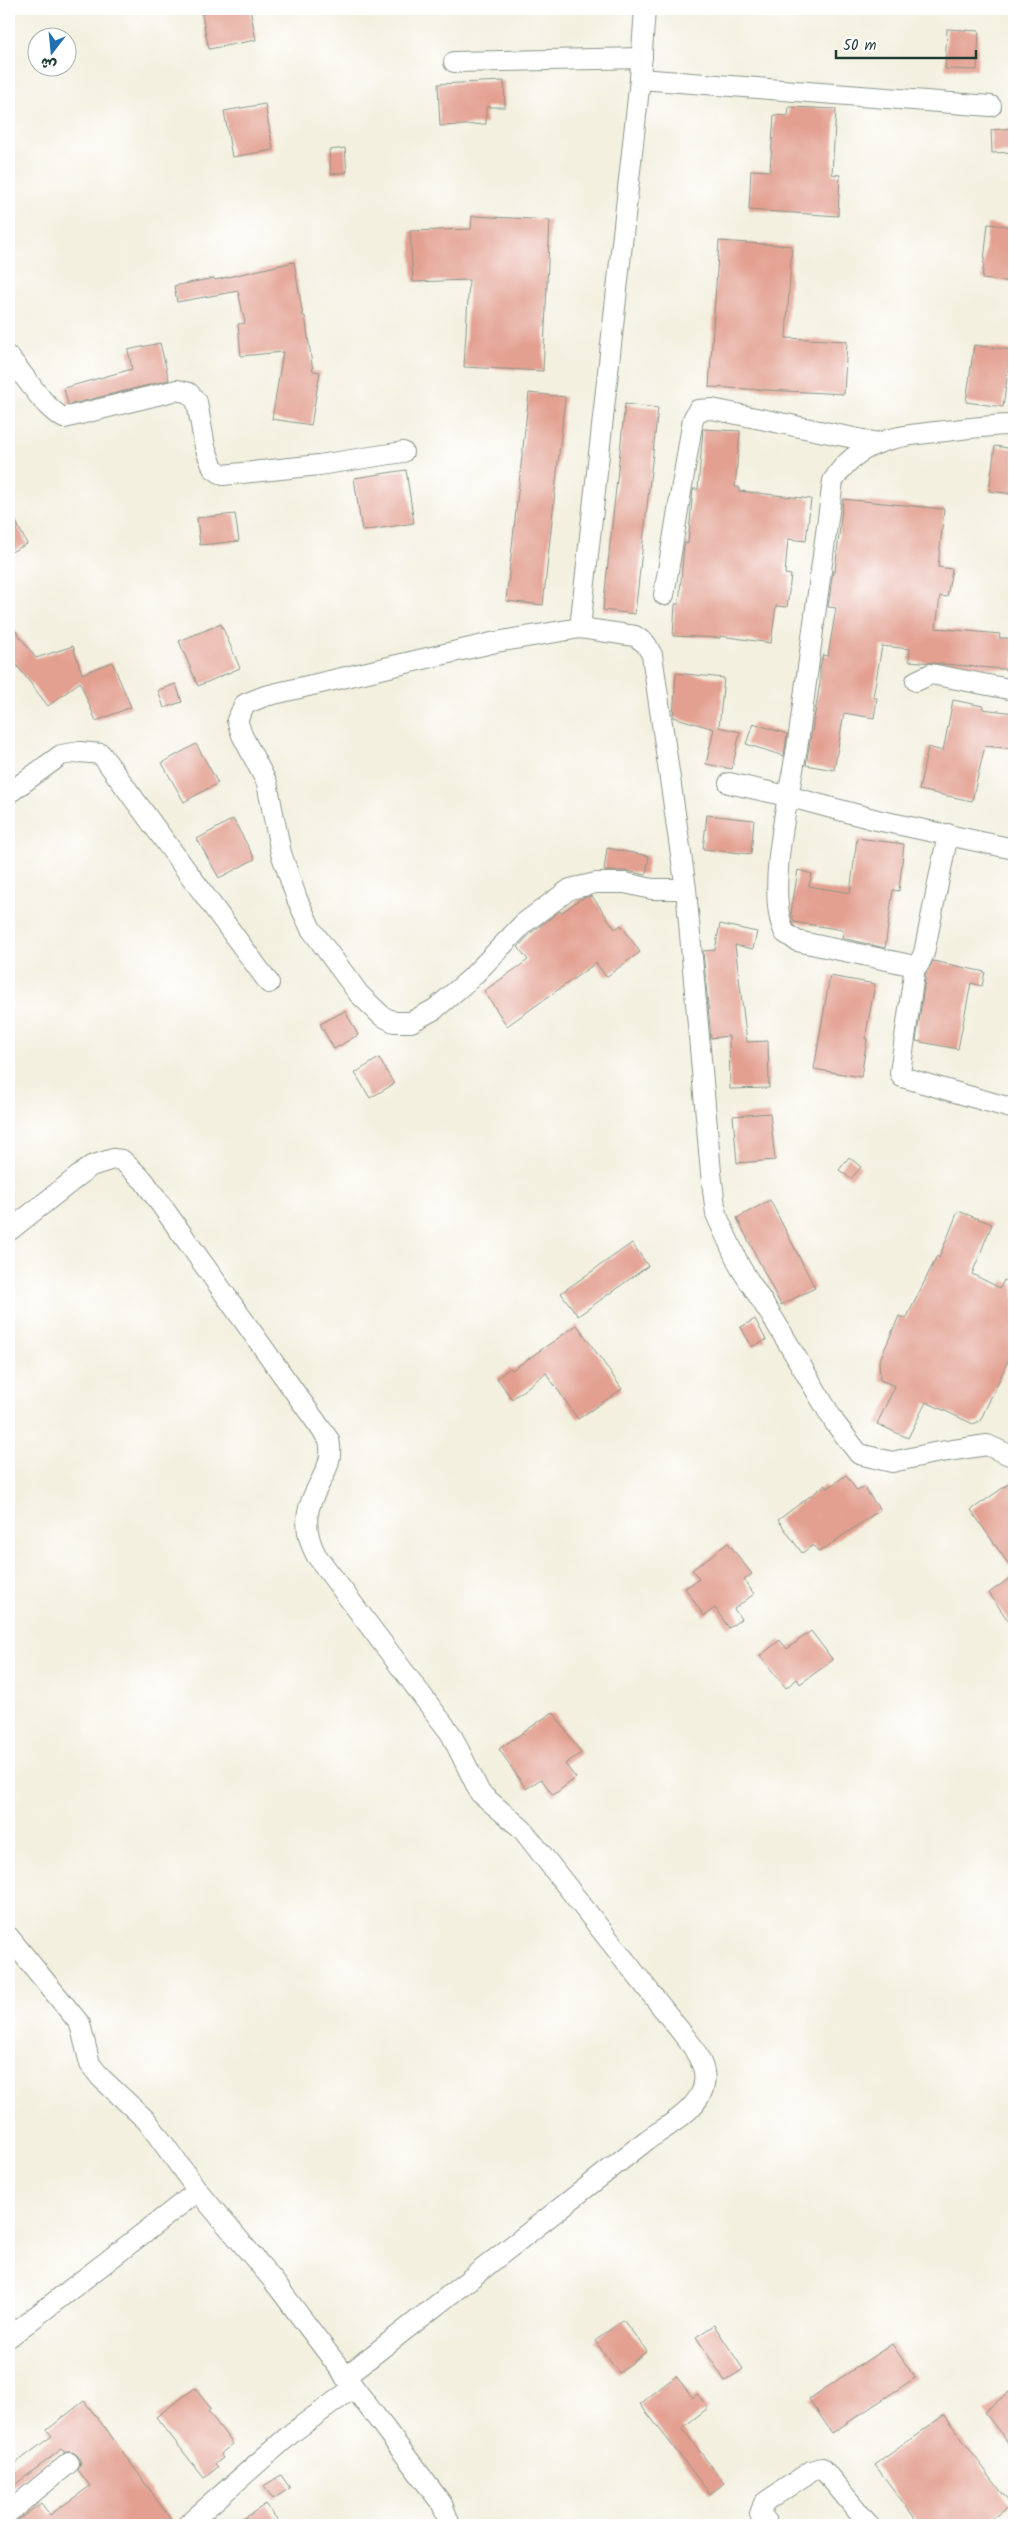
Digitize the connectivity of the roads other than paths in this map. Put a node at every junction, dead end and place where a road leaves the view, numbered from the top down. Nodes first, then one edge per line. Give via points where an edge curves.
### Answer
1 (645, 9) edge
2 (642, 58) junction
3 (454, 62) dead end
4 (640, 79) junction
5 (991, 106) dead end
6 (9, 357) edge
7 (1014, 425) edge
8 (878, 443) junction
9 (403, 452) dead end
10 (664, 595) dead end
11 (580, 628) junction
12 (916, 681) dead end
13 (1014, 690) edge
14 (728, 783) dead end
15 (9, 794) edge
16 (787, 796) junction
17 (948, 834) junction
18 (1014, 849) edge
19 (686, 889) junction
20 (915, 966) junction
21 (269, 983) dead end
22 (1014, 1108) edge
23 (9, 1231) edge
24 (1014, 1457) edge
25 (9, 1938) edge
26 (198, 2191) junction
27 (9, 2336) edge
28 (349, 2382) junction
29 (69, 2463) dead end
30 (9, 2512) edge
31 (187, 2525) edge
32 (450, 2525) edge
33 (768, 2525) edge
34 (869, 2525) edge

1 - 2 street
2 - 3 street
2 - 4 street
4 - 5 street
4 - 11 street
6 - 9 street via 50,410 64,418 177,390 189,393 197,402 205,448 213,468 223,475
7 - 8 street via 901,435
8 - 10 street via 712,409 698,410 693,420
8 - 16 street via 854,455 833,481 798,745
11 - 19 street via 635,636 646,644 652,655
11 - 19 street via 496,642 265,696 245,704 237,720 267,783 281,853 297,899 311,929 359,994 382,1016 394,1022 411,1022 435,1009 470,979 524,922 570,889 596,883 625,883 652,889
12 - 13 street via 930,674
14 - 16 street
15 - 21 street via 61,755 80,752 101,754
16 - 17 street via 877,820
16 - 20 street via 777,890 785,933 797,941
17 - 18 street
17 - 20 street via 922,962
19 - 24 street via 716,1214 740,1267 835,1423 860,1454 892,1462 988,1445
20 - 22 street via 902,1077
23 - 28 street via 91,1166 101,1162 122,1160 144,1181 329,1440 330,1459 314,1494 306,1525 316,1555 451,1734 480,1793 522,1829 693,2046 704,2072 702,2089 690,2110 647,2140
25 - 26 street via 80,2024 90,2064 147,2121
26 - 27 street
26 - 28 street via 272,2279
28 - 31 street
28 - 32 street via 442,2504
29 - 30 street
33 - 34 street via 760,2514 764,2503 811,2471 822,2468

